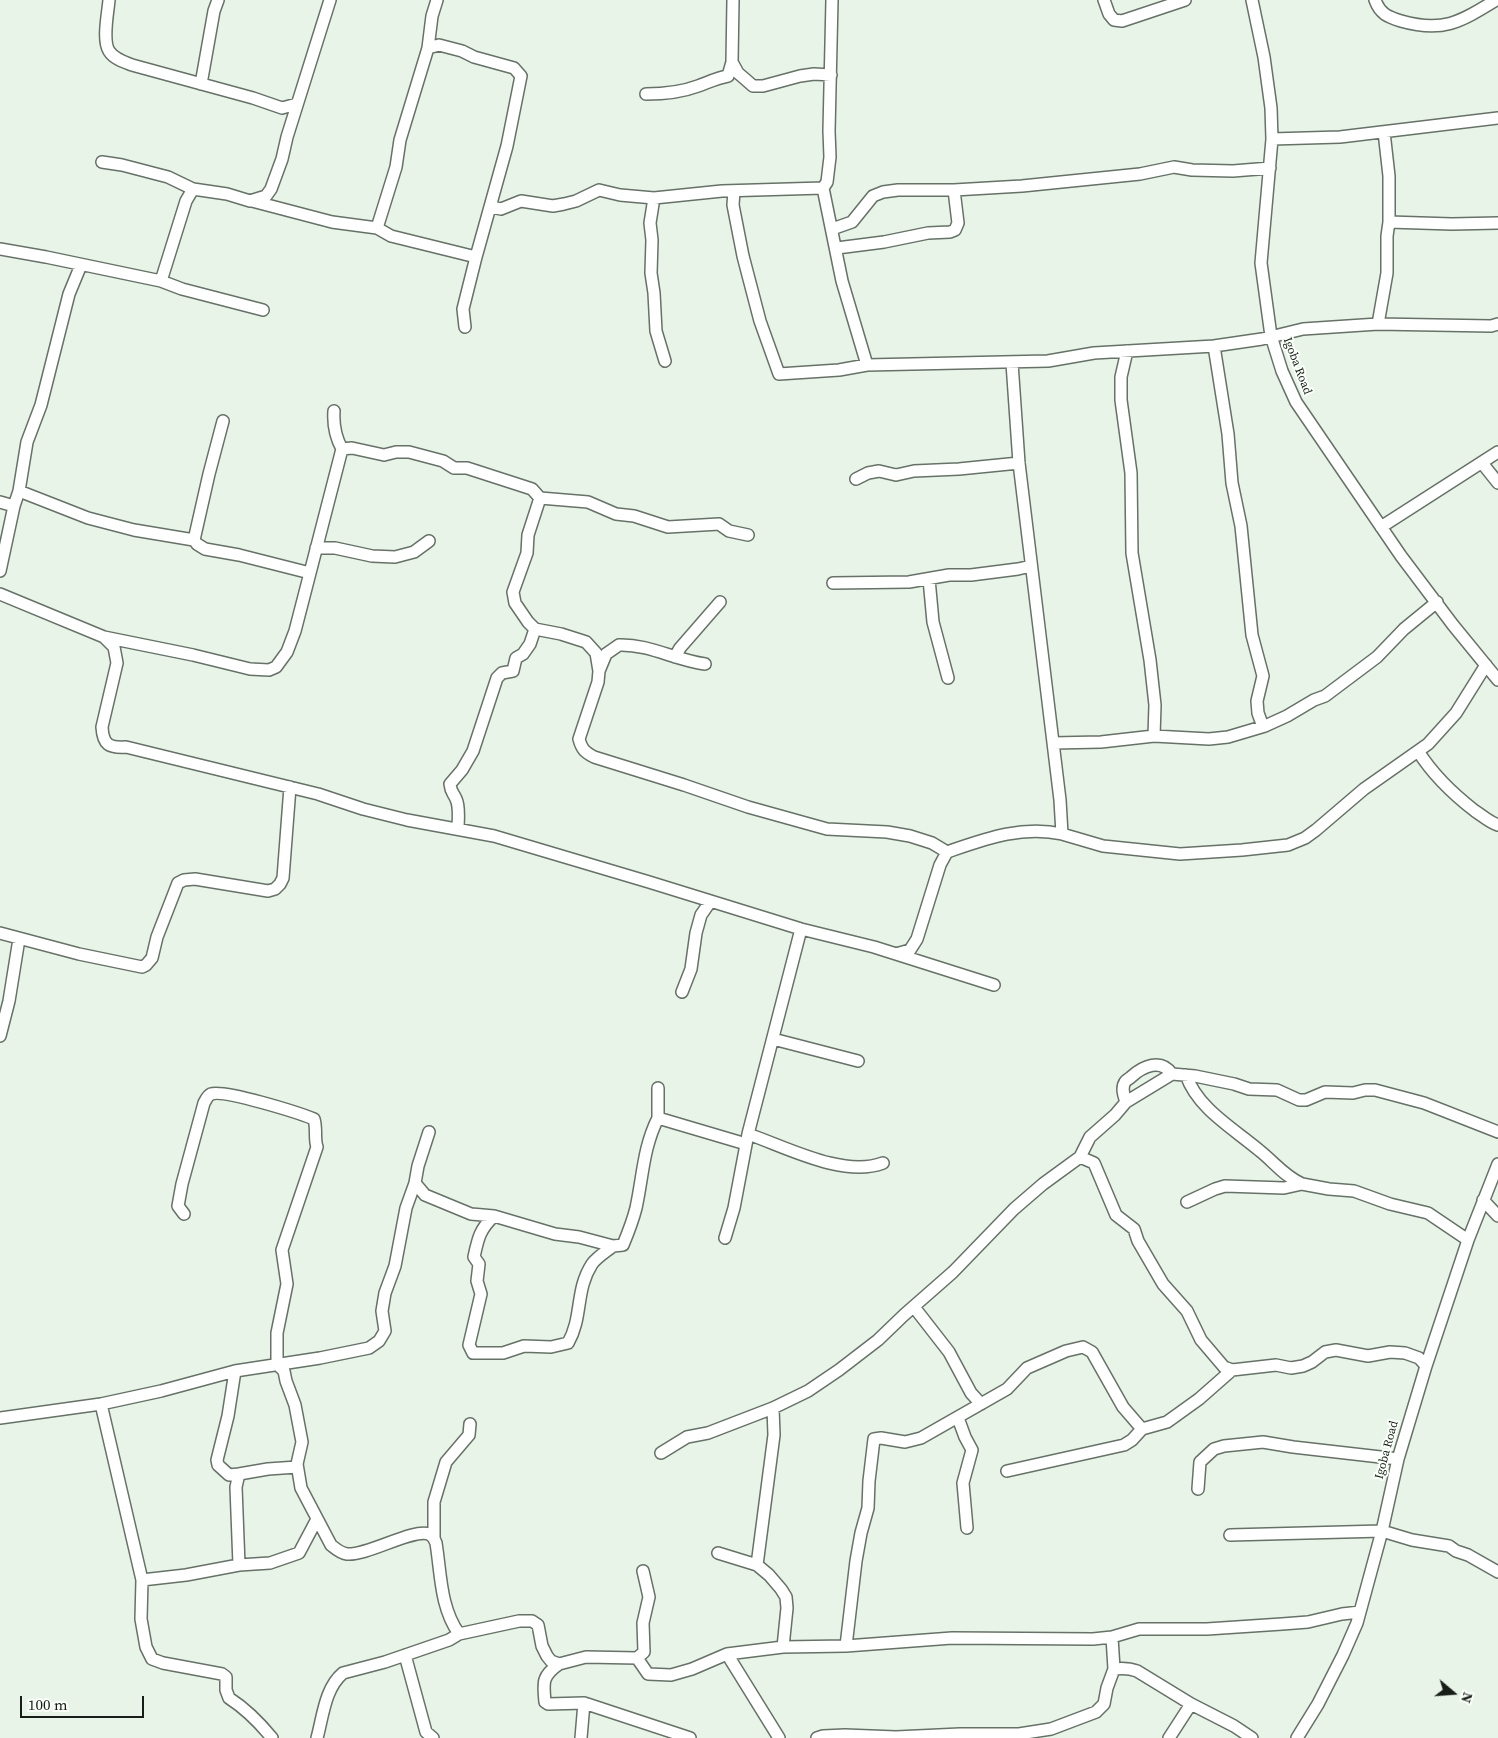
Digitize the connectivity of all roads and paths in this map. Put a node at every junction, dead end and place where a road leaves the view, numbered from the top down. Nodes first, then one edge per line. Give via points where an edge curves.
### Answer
1 (109, 0) edge
2 (218, 0) edge
3 (330, 0) edge
4 (437, 0) edge
5 (733, 0) edge
6 (832, 0) edge
7 (1104, 0) edge
8 (1185, 0) edge
9 (1375, 0) edge
10 (1496, 0) edge
11 (1257, 1) edge
12 (428, 48) junction
13 (732, 62) junction
14 (830, 75) junction
15 (201, 84) junction
16 (646, 94) dead end
17 (297, 104) junction
18 (1498, 118) edge
19 (1384, 132) junction
20 (1272, 139) junction
21 (102, 162) dead end
22 (1270, 168) junction
23 (823, 188) junction
24 (193, 189) junction
25 (954, 190) junction
26 (734, 191) junction
27 (654, 198) junction
28 (250, 201) junction
29 (490, 208) junction
30 (1389, 222) junction
31 (1498, 222) edge
32 (377, 228) junction
33 (832, 229) junction
34 (837, 248) junction
35 (0, 249) edge
36 (476, 257) junction
37 (81, 265) junction
38 (161, 281) junction
39 (263, 310) dead end
40 (1378, 324) junction
41 (1498, 324) edge
42 (465, 327) dead end
43 (1271, 336) junction
44 (1214, 346) junction
45 (1126, 351) junction
46 (664, 361) dead end
47 (1012, 362) junction
48 (867, 365) junction
49 (334, 411) dead end
50 (223, 421) dead end
51 (342, 449) junction
52 (1498, 452) edge
53 (1019, 463) junction
54 (1482, 463) junction
55 (856, 479) dead end
56 (1498, 483) edge
57 (18, 491) junction
58 (540, 498) junction
59 (0, 502) edge
60 (14, 506) junction
61 (1381, 527) junction
62 (748, 535) dead end
63 (194, 540) junction
64 (429, 541) dead end
65 (316, 548) junction
66 (1031, 566) junction
67 (0, 571) edge
68 (310, 573) junction
69 (929, 579) junction
70 (833, 583) dead end
71 (0, 594) edge
72 (720, 602) dead end
73 (1437, 602) junction
74 (535, 629) junction
75 (104, 637) junction
76 (134, 643) junction
77 (117, 654) junction
78 (675, 657) junction
79 (705, 664) dead end
80 (1486, 665) junction
81 (599, 671) junction
82 (948, 678) dead end
83 (1498, 680) edge
84 (1265, 726) junction
85 (1154, 736) junction
86 (1053, 743) junction
87 (1418, 751) junction
88 (290, 787) junction
89 (1498, 825) edge
90 (458, 829) junction
91 (1062, 834) junction
92 (947, 852) junction
93 (710, 902) junction
94 (801, 929) junction
95 (0, 933) edge
96 (19, 939) junction
97 (896, 954) junction
98 (994, 986) dead end
99 (682, 992) dead end
100 (0, 1036) edge
101 (773, 1039) junction
102 (858, 1061) dead end
103 (1172, 1074) junction
104 (1186, 1074) junction
105 (658, 1088) dead end
106 (1126, 1102) junction
107 (658, 1118) junction
108 (429, 1132) dead end
109 (1498, 1132) edge
110 (747, 1139) junction
111 (1088, 1143) junction
112 (1080, 1157) junction
113 (1094, 1163) junction
114 (883, 1164) dead end
115 (1498, 1164) edge
116 (415, 1183) junction
117 (1302, 1184) junction
118 (1483, 1200) junction
119 (1187, 1202) dead end
120 (184, 1214) dead end
121 (494, 1216) junction
122 (1498, 1216) edge
123 (725, 1238) dead end
124 (1468, 1240) junction
125 (613, 1246) junction
126 (914, 1306) junction
127 (277, 1364) junction
128 (1426, 1366) junction
129 (1232, 1370) junction
130 (234, 1371) junction
131 (101, 1404) junction
132 (981, 1404) junction
133 (773, 1408) junction
134 (0, 1418) edge
135 (958, 1418) junction
136 (470, 1424) dead end
137 (1142, 1429) junction
138 (660, 1453) dead end
139 (1398, 1460) junction
140 (297, 1467) junction
141 (1007, 1471) dead end
142 (239, 1474) junction
143 (1198, 1489) dead end
144 (317, 1518) junction
145 (967, 1528) dead end
146 (1382, 1530) junction
147 (1230, 1535) dead end
148 (434, 1537) junction
149 (718, 1553) dead end
150 (239, 1565) junction
151 (757, 1565) junction
152 (643, 1571) dead end
153 (1498, 1572) edge
154 (142, 1580) junction
155 (1360, 1612) junction
156 (459, 1634) junction
157 (1112, 1637) junction
158 (542, 1646) junction
159 (846, 1646) junction
160 (783, 1647) junction
161 (727, 1654) junction
162 (405, 1655) junction
163 (637, 1658) junction
164 (559, 1664) junction
165 (1114, 1669) junction
166 (544, 1680) junction
167 (584, 1703) junction
168 (1191, 1704) junction
169 (660, 1733) edge
170 (871, 1736) edge
171 (272, 1738) edge
172 (317, 1738) edge
173 (433, 1738) edge
174 (581, 1738) edge
175 (690, 1738) edge
176 (779, 1738) edge
177 (816, 1738) edge
178 (1169, 1738) edge
179 (1252, 1738) edge
180 (1297, 1738) edge

1 - 15 street via 106,40 112,55 132,66
2 - 15 street
3 - 17 street
4 - 12 street
5 - 13 street
6 - 14 street
7 - 8 street via 1114,20 1122,20
9 - 10 street via 1385,16 1429,27 1452,23
11 - 20 street, Igoba Road via 1272,108
12 - 29 street via 439,45 462,51 514,68 521,76
12 - 32 street
13 - 14 street via 738,73 753,86 800,76
13 - 16 street via 728,76 664,94
14 - 23 street via 830,157 827,182
15 - 17 street via 282,108
17 - 28 street via 271,189 266,196
18 - 19 street
19 - 20 street via 1313,139
19 - 30 street via 1389,176
20 - 22 street, Igoba Road
21 - 24 street via 168,177
22 - 25 street via 1233,171 1174,167 1100,178
22 - 43 street, Igoba Road via 1261,263
23 - 26 street
23 - 33 street
24 - 28 street
24 - 38 street via 186,201
25 - 33 street via 883,192 873,196 852,222
25 - 34 street via 958,223 955,230
26 - 27 street
26 - 48 street via 733,205 743,256 760,321 779,374
27 - 29 street via 599,190 576,201 553,206 521,201 501,209
27 - 46 street via 650,223 651,273 656,331
28 - 32 street via 332,222
29 - 36 street
30 - 31 street
30 - 40 street
32 - 36 street via 391,236
33 - 34 street
34 - 48 street via 842,281
35 - 37 street
36 - 42 street via 464,309
37 - 38 street
37 - 57 street via 69,294 41,405 27,442
38 - 39 street
40 - 41 street
40 - 43 street via 1303,329
43 - 44 street
43 - 61 street, Igoba Road via 1296,402
44 - 45 street
44 - 84 street via 1252,635 1263,676 1256,707
45 - 47 street
45 - 85 street via 1121,400 1131,473 1132,552 1150,660 1155,705
47 - 48 street
47 - 53 street
49 - 51 street via 333,425
50 - 63 street
51 - 58 street via 384,455 409,452 532,489
51 - 65 street
52 - 54 street
53 - 55 street via 896,475 868,473
53 - 66 street
54 - 56 street
54 - 61 street
57 - 60 street
57 - 63 street via 88,518
58 - 62 street via 588,502 616,514 668,527 718,524 729,531
58 - 74 street via 513,592 515,603
59 - 60 street
60 - 67 street
61 - 73 street, Igoba Road
63 - 68 street via 205,548
64 - 65 street via 414,552 395,557
65 - 68 street
66 - 69 street
66 - 86 street
68 - 76 street via 287,652 276,667 269,670 250,669
69 - 70 street
69 - 82 street via 933,622
71 - 75 street
72 - 78 street
73 - 80 street, Igoba Road
73 - 84 street via 1377,657 1325,696
74 - 81 street via 586,642 596,653
74 - 90 street via 530,644 516,658 513,671 502,673 497,678 473,751 450,784 456,799
75 - 76 street
75 - 77 street
76 - 77 street via 123,646
77 - 88 street via 118,663 102,727 103,737 109,745
78 - 79 street
78 - 81 street via 647,647 619,644 606,654
80 - 83 street, Igoba Road
80 - 87 street via 1456,713
81 - 92 street via 596,691 579,739 584,752 748,807 826,829 910,836
84 - 85 street via 1209,739
85 - 86 street
86 - 91 street
87 - 89 street via 1426,765 1456,796
87 - 91 street via 1364,789 1305,838 1288,845 1180,854 1103,846
88 - 90 street via 407,820
88 - 96 street via 285,867 280,884 268,891 202,880 178,883 152,958 146,965 131,966
90 - 93 street via 494,836
91 - 92 street via 1045,830 1011,833
92 - 97 street via 917,939 910,950
93 - 94 street
93 - 99 street via 701,916 692,969
94 - 97 street
94 - 101 street
95 - 96 street
96 - 100 street
97 - 98 street
101 - 102 street
101 - 110 street
103 - 104 street
103 - 106 street
103 - 106 street via 1161,1065 1136,1072 1125,1082
104 - 109 street via 1250,1089 1277,1090 1299,1100 1325,1092 1375,1090 1424,1103
104 - 117 street via 1194,1093 1203,1103 1287,1176
105 - 107 street
106 - 111 street
107 - 110 street
107 - 125 street via 649,1136 636,1208 628,1233 623,1244
108 - 116 street
110 - 114 street via 774,1143 833,1164 860,1168
110 - 123 street
111 - 112 street
111 - 113 street
112 - 113 street
112 - 126 street via 1014,1209 953,1272
113 - 129 street via 1116,1215 1134,1229 1163,1284 1187,1311 1201,1340 1224,1367
115 - 118 street, Igoba Road
116 - 121 street via 425,1195 471,1214
116 - 127 street via 406,1208 395,1266 385,1293 383,1336 369,1348
117 - 119 street via 1284,1188 1224,1186
117 - 124 street via 1354,1191 1390,1204 1422,1210
118 - 122 street
118 - 124 street, Igoba Road
120 - 127 street via 178,1206 182,1184 204,1103 211,1094 289,1110 314,1119 317,1147 282,1250 287,1284 276,1333
121 - 125 street via 555,1234
121 - 125 street via 478,1238 474,1256 479,1264 477,1281 481,1294 469,1345 473,1353 503,1353 524,1346 551,1347 568,1343 575,1331 582,1282 593,1262
124 - 128 street, Igoba Road
126 - 132 street via 949,1352 971,1393
126 - 133 street via 878,1340 818,1385
127 - 130 street
127 - 140 street via 284,1372 295,1405 302,1442
128 - 129 street via 1419,1358 1405,1353 1368,1356 1336,1350 1325,1352 1303,1366 1276,1365
128 - 139 street, Igoba Road
129 - 137 street via 1167,1422
130 - 131 street
130 - 142 street via 228,1416 217,1460 218,1465 230,1475
131 - 134 street
131 - 154 street
132 - 135 street
132 - 137 street via 1007,1389 1027,1368 1083,1347 1092,1352 1123,1407
133 - 138 street via 708,1433 687,1437
133 - 151 street via 774,1435
135 - 145 street via 972,1450 964,1483
135 - 159 street via 912,1441 874,1439 868,1508 856,1561
136 - 148 street via 469,1435 446,1462 434,1502
137 - 141 street via 1124,1445
139 - 143 street via 1263,1442 1233,1445 1214,1449 1200,1462
139 - 146 street, Igoba Road
140 - 142 street
140 - 144 street via 301,1488
142 - 150 street via 236,1487
144 - 148 street via 331,1544 348,1554 422,1534
144 - 150 street via 299,1554 270,1563
146 - 147 street
146 - 153 street via 1412,1540 1449,1546
146 - 155 street, Igoba Road
148 - 156 street via 442,1594 452,1625
149 - 151 street
150 - 154 street
151 - 160 street via 786,1597
152 - 163 street via 649,1597 643,1623 644,1652
154 - 171 street via 141,1619 146,1647 152,1659 222,1674 226,1677 228,1698 258,1721
155 - 157 street via 1282,1624 1139,1629
155 - 180 street, Igoba Road via 1343,1656
156 - 158 street via 532,1621 538,1625
156 - 162 street
157 - 159 street via 952,1638
157 - 165 street
158 - 164 street via 548,1659
158 - 166 street
159 - 160 street
160 - 161 street
161 - 163 street via 692,1669 660,1676 648,1674
161 - 176 street
162 - 172 street via 343,1673 337,1678 331,1688
162 - 173 street via 426,1732
163 - 164 street via 586,1657
164 - 166 street via 548,1672
165 - 168 street via 1137,1671
165 - 170 street via 1104,1704 1096,1712 1051,1729 1019,1734
166 - 167 street via 545,1702 548,1704
167 - 169 street
167 - 174 street
168 - 178 street
168 - 179 street
169 - 175 street
170 - 177 street

